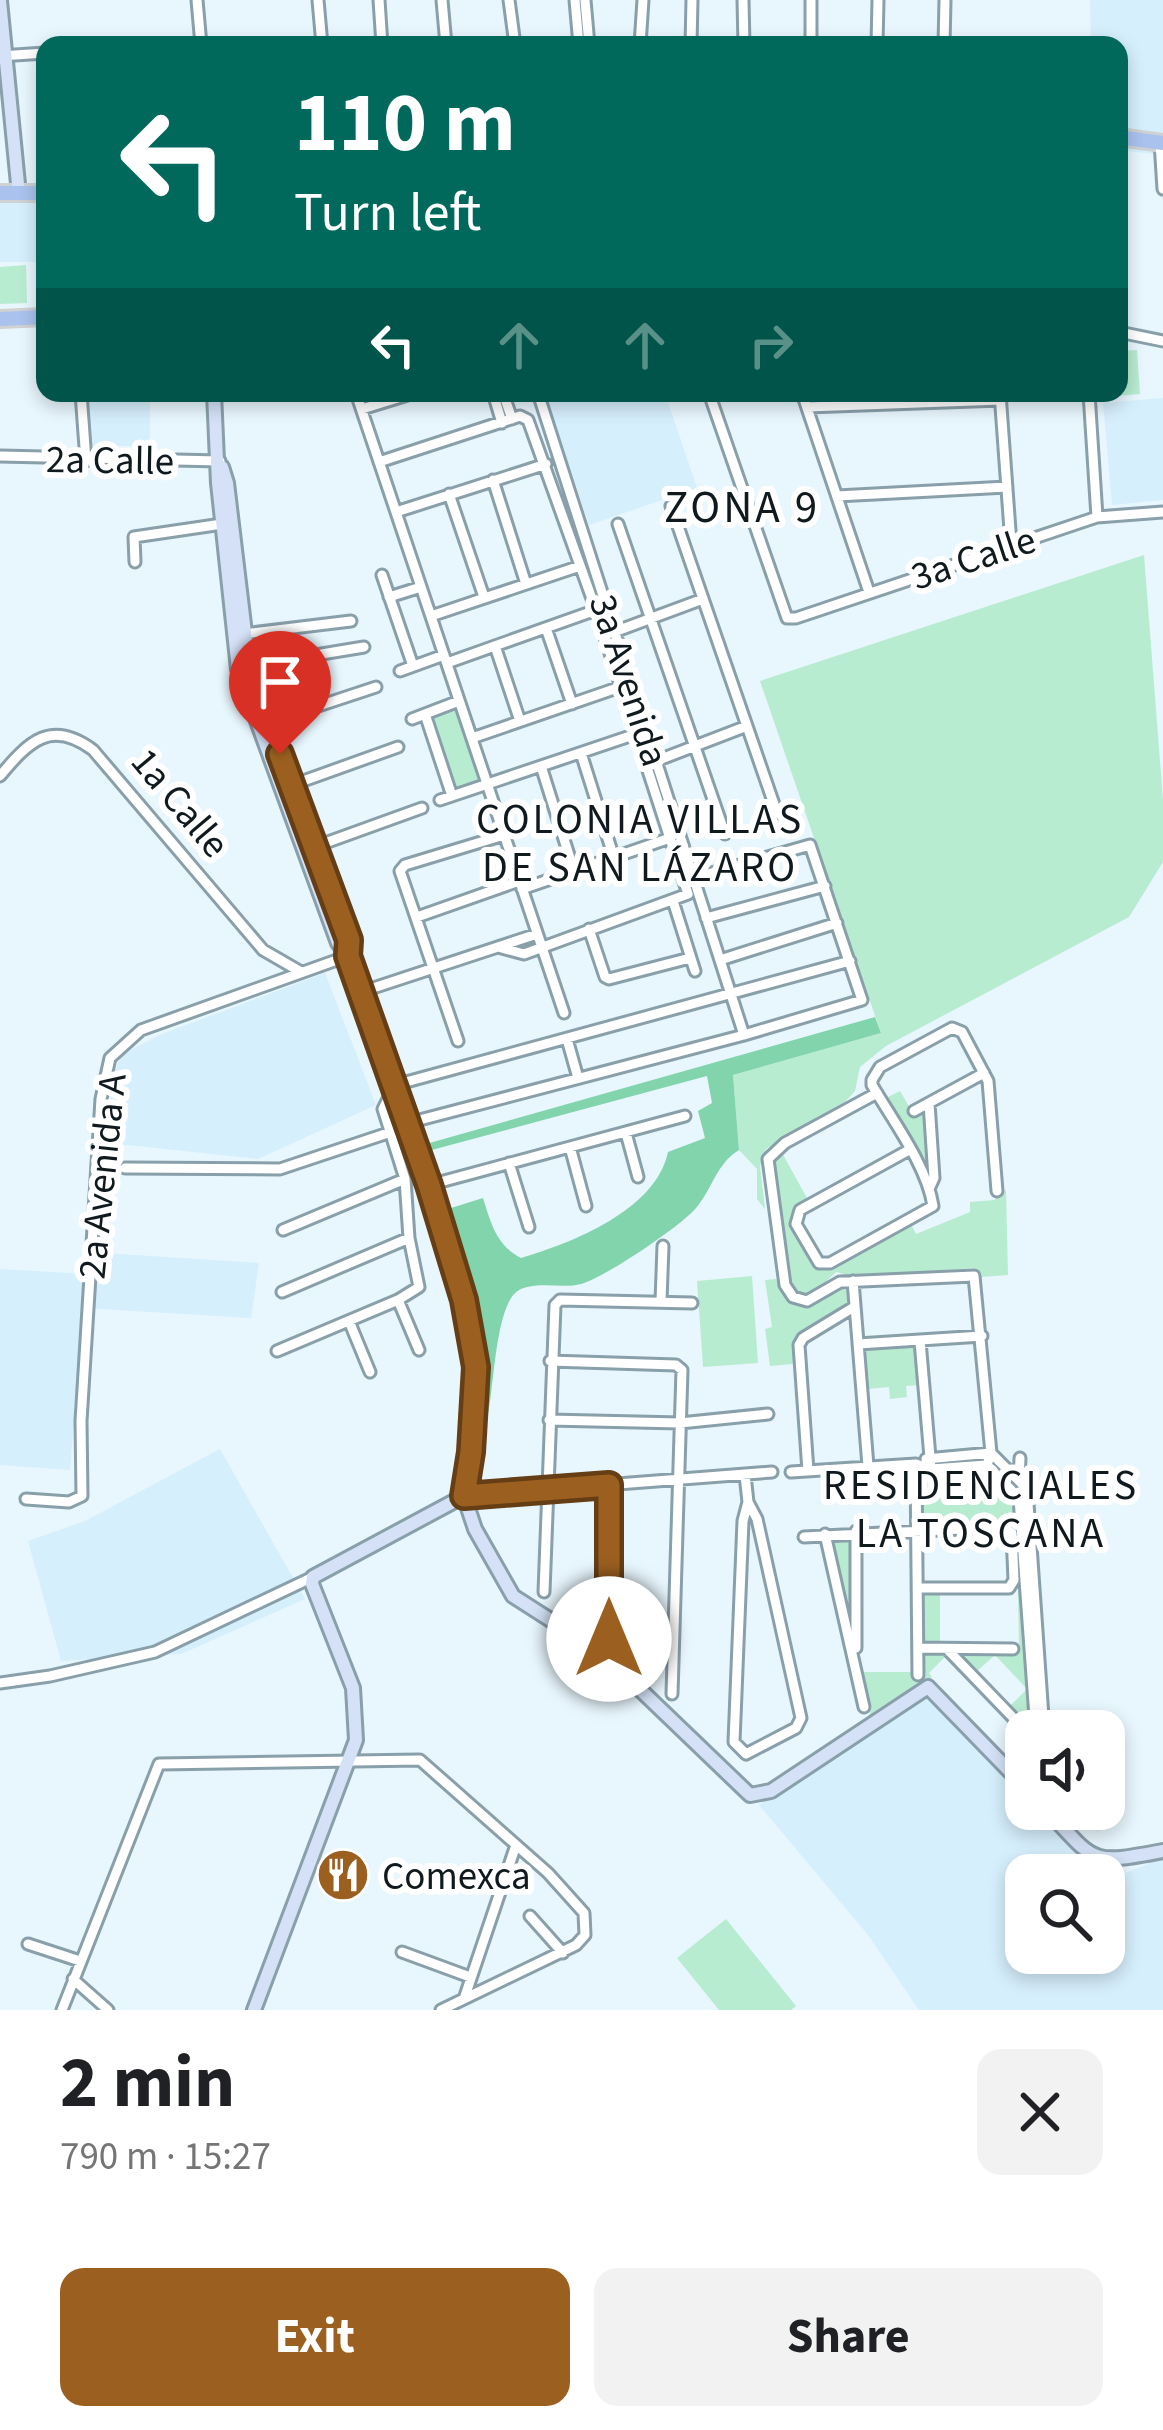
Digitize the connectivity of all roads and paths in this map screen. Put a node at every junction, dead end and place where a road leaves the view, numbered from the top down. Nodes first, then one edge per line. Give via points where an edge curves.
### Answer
1 (197, 0) edge
2 (318, 0) edge
3 (379, 0) edge
4 (442, 0) edge
5 (509, 0) edge
6 (575, 0) edge
7 (585, 0) edge
8 (643, 0) edge
9 (692, 0) edge
10 (743, 0) edge
11 (811, 0) edge
12 (878, 0) edge
13 (945, 0) edge
14 (0, 1) edge
15 (200, 36) edge
16 (321, 36) edge
17 (381, 36) edge
18 (445, 36) edge
19 (513, 36) edge
20 (578, 36) edge
21 (588, 36) edge
22 (641, 36) edge
23 (691, 36) edge
24 (744, 36) edge
25 (811, 36) edge
26 (877, 36) edge
27 (944, 36) edge
28 (36, 54) edge
29 (3, 56) edge
30 (1128, 138) edge
31 (1161, 142) edge
32 (1163, 189) edge
33 (0, 193) edge
34 (36, 193) edge
35 (19, 194) junction
36 (36, 317) edge
37 (0, 319) edge
38 (1128, 334) edge
39 (1163, 340) edge
40 (82, 402) edge
41 (215, 402) edge
42 (359, 402) edge
43 (386, 402) edge
44 (498, 402) edge
45 (504, 402) edge
46 (541, 402) edge
47 (712, 402) edge
48 (805, 402) edge
49 (895, 402) edge
50 (1000, 402) edge
51 (1090, 402) edge
52 (807, 407) junction
53 (362, 410) junction
54 (507, 421) junction
55 (0, 456) edge
56 (86, 460) junction
57 (220, 461) junction
58 (379, 462) junction
59 (546, 464) junction
60 (493, 480) junction
61 (1007, 487) junction
62 (449, 494) junction
63 (837, 496) junction
64 (671, 506) dead end
65 (396, 512) junction
66 (1163, 512) edge
67 (1097, 517) junction
68 (222, 524) junction
69 (618, 524) dead end
70 (1011, 544) junction
71 (135, 562) dead end
72 (580, 566) junction
73 (382, 575) dead end
74 (526, 584) junction
75 (421, 586) junction
76 (869, 592) junction
77 (389, 597) junction
78 (484, 597) junction
79 (703, 599) junction
80 (596, 610) junction
81 (431, 616) junction
82 (651, 618) junction
83 (351, 621) dead end
84 (546, 628) junction
85 (614, 632) junction
86 (243, 634) junction
87 (495, 646) junction
88 (364, 647) dead end
89 (445, 659) junction
90 (249, 666) junction
91 (413, 666) junction
92 (400, 671) dead end
93 (376, 687) dead end
94 (620, 687) junction
95 (459, 701) junction
96 (572, 704) junction
97 (425, 714) junction
98 (412, 719) dead end
99 (520, 721) junction
100 (262, 724) junction
101 (747, 726) junction
102 (635, 734) junction
103 (472, 738) junction
104 (398, 746) dead end
105 (695, 746) junction
106 (581, 752) junction
107 (656, 761) junction
108 (541, 766) junction
109 (0, 776) edge
110 (487, 784) junction
111 (292, 785) junction
112 (422, 808) dead end
113 (777, 813) dead end
114 (725, 834) dead end
115 (504, 835) junction
116 (670, 838) junction
117 (309, 849) junction
118 (614, 858) junction
119 (574, 871) junction
120 (694, 878) junction
121 (521, 885) junction
122 (825, 886) junction
123 (673, 901) junction
124 (417, 917) junction
125 (706, 919) junction
126 (837, 923) junction
127 (590, 929) junction
128 (537, 934) junction
129 (498, 946) junction
130 (542, 946) junction
131 (348, 956) junction
132 (690, 958) junction
133 (720, 959) junction
134 (850, 962) junction
135 (433, 967) junction
136 (695, 971) dead end
137 (301, 972) junction
138 (361, 992) junction
139 (731, 994) junction
140 (563, 1013) dead end
141 (744, 1035) junction
142 (566, 1039) junction
143 (458, 1041) dead end
144 (984, 1073) junction
145 (578, 1078) junction
146 (394, 1085) junction
147 (877, 1094) junction
148 (929, 1103) junction
149 (914, 1112) dead end
150 (685, 1116) dead end
151 (408, 1123) junction
152 (626, 1132) junction
153 (388, 1133) junction
154 (570, 1147) junction
155 (909, 1150) junction
156 (509, 1163) junction
157 (124, 1168) dead end
158 (638, 1177) dead end
159 (404, 1180) junction
160 (429, 1185) junction
161 (929, 1190) junction
162 (997, 1191) dead end
163 (586, 1206) dead end
164 (529, 1227) dead end
165 (283, 1229) dead end
166 (409, 1238) junction
167 (663, 1246) dead end
168 (853, 1281) junction
169 (282, 1292) dead end
170 (398, 1300) junction
171 (661, 1301) junction
172 (692, 1303) dead end
173 (854, 1307) junction
174 (349, 1321) junction
175 (982, 1336) junction
176 (920, 1341) junction
177 (859, 1344) junction
178 (419, 1350) dead end
179 (277, 1351) dead end
180 (550, 1361) junction
181 (370, 1372) dead end
182 (768, 1414) dead end
183 (549, 1420) junction
184 (680, 1423) junction
185 (991, 1453) junction
186 (1020, 1459) dead end
187 (930, 1462) junction
188 (916, 1464) junction
189 (987, 1465) junction
190 (868, 1466) junction
191 (808, 1471) junction
192 (772, 1472) dead end
193 (791, 1472) dead end
194 (745, 1474) junction
195 (677, 1480) junction
196 (609, 1485) junction
197 (1015, 1485) junction
198 (546, 1489) junction
199 (464, 1496) junction
200 (26, 1499) dead end
201 (748, 1502) junction
202 (916, 1528) junction
203 (856, 1532) junction
204 (825, 1534) junction
205 (804, 1537) dead end
206 (313, 1577) junction
207 (917, 1588) junction
208 (544, 1592) dead end
209 (609, 1639) dead end
210 (918, 1648) junction
211 (947, 1649) junction
212 (1013, 1649) dead end
213 (856, 1665) junction
214 (918, 1675) dead end
215 (0, 1683) edge
216 (672, 1694) dead end
217 (864, 1708) dead end
218 (1006, 1710) edge
219 (1039, 1710) edge
220 (350, 1761) junction
221 (1005, 1766) edge
222 (1066, 1830) edge
223 (517, 1845) junction
224 (1163, 1851) edge
225 (530, 1916) dead end
226 (28, 1944) dead end
227 (402, 1952) dead end
228 (563, 1953) junction
229 (80, 1961) junction
230 (470, 1977) junction
231 (73, 1979) junction
232 (464, 2000) junction
233 (449, 2008) edge
234 (62, 2010) edge
235 (108, 2010) edge
236 (254, 2010) edge

1 - 15 street
2 - 16 street
3 - 17 street
4 - 18 street
5 - 19 street
6 - 20 street
7 - 21 street
8 - 22 street
9 - 23 street
10 - 24 street
11 - 25 street
12 - 26 street
13 - 27 street
14 - 29 main road
28 - 29 street
29 - 35 main road
30 - 31 main road
31 - 32 street
33 - 35 main road
34 - 35 main road
36 - 37 main road
38 - 39 street
40 - 56 street
41 - 57 main road
42 - 53 street
43 - 53 street
44 - 54 street
45 - 54 street
46 - 85 street, 3a Avenida
47 - 76 street, 3a Calle via 787,618
48 - 52 street
49 - 52 street
50 - 61 street
51 - 67 street
52 - 63 street
53 - 58 street
54 - 58 street
54 - 59 street via 528,420
55 - 56 street, 2a Calle
56 - 57 street, 2a Calle
57 - 68 main road
57 - 86 main road
58 - 65 street
59 - 60 street
59 - 72 street
60 - 62 street
60 - 74 street
61 - 63 street
61 - 70 street
62 - 65 street
62 - 78 street
63 - 76 street
64 - 79 street
65 - 75 street
66 - 67 street, 3a Calle
67 - 70 street, 3a Calle
68 - 71 street via 134,537
68 - 100 main road via 234,650
69 - 82 street
70 - 76 street, 3a Calle
72 - 74 street
72 - 80 street
73 - 77 street
74 - 78 street
75 - 77 street
75 - 81 street
77 - 91 street
78 - 81 street
79 - 82 street
79 - 101 street
80 - 84 street
80 - 94 street
81 - 89 street
82 - 85 street
82 - 105 street
83 - 86 street
84 - 87 street
84 - 96 street
85 - 107 street, 3a Avenida
86 - 90 main road
87 - 89 street
87 - 99 street
88 - 90 street
89 - 91 street
89 - 95 street
90 - 100 main road
91 - 92 street
93 - 100 street
94 - 96 street
94 - 102 street
95 - 97 street
95 - 103 street
96 - 99 street
97 - 98 street
97 - 110 street via 446,798
99 - 103 street
100 - 111 main road
100 - 117 main road
101 - 105 street
101 - 113 street
102 - 106 street
102 - 116 street
103 - 110 street
104 - 111 street
105 - 107 street
105 - 114 street
106 - 108 street
106 - 118 street
107 - 120 street, 3a Avenida
108 - 110 street
108 - 119 street
109 - 137 street, 1a Calle via 34,742 72,734 263,950
110 - 115 street
111 - 117 main road
112 - 117 street
115 - 121 street
115 - 124 street via 402,868
116 - 118 street
116 - 123 street via 688,894
117 - 131 main road
118 - 119 street
119 - 121 street
120 - 122 street via 810,844
120 - 125 street, 3a Avenida
121 - 124 street
121 - 128 street
122 - 125 street
122 - 126 street
123 - 127 street
123 - 132 street
124 - 135 street
125 - 133 street, 3a Avenida
126 - 133 street
126 - 134 street
127 - 130 street
127 - 132 street via 609,980
128 - 129 street
128 - 130 street
129 - 130 street via 524,954
129 - 135 street
130 - 140 street
131 - 137 street, 2a Avenida A
131 - 138 main road
132 - 136 street
133 - 139 street, 3a Avenida
134 - 139 street
134 - 141 street via 860,1002
135 - 138 street
135 - 143 street
137 - 200 street, 2a Avenida A via 141,1030 110,1058 101,1099 82,1496
138 - 146 main road
139 - 141 street, 3a Avenida
139 - 142 street
141 - 145 street
142 - 145 street
142 - 146 street
144 - 147 street via 952,1028 876,1070
144 - 148 street
144 - 162 street
145 - 151 street
146 - 151 main road
146 - 153 street via 383,1108
147 - 155 street
147 - 168 street via 777,1148 767,1163 790,1295 811,1301
148 - 149 street
148 - 161 street
150 - 152 street
151 - 160 main road
152 - 154 street
152 - 158 street
153 - 157 street via 280,1169
153 - 159 street
154 - 156 street
154 - 163 street
155 - 161 street
155 - 161 street via 806,1204 796,1225 816,1261 827,1264 933,1206
156 - 160 street
156 - 164 street
159 - 165 street
159 - 166 street
160 - 199 main road via 476,1367
166 - 169 street
166 - 170 street via 421,1282
167 - 171 street
168 - 173 street
168 - 175 street via 971,1274
170 - 174 street
170 - 178 street
171 - 172 street
171 - 180 street via 558,1301
173 - 177 street
173 - 191 street via 799,1345
174 - 179 street
174 - 181 street
175 - 176 street
175 - 185 street
176 - 177 street
176 - 187 street
177 - 190 street
180 - 183 street
180 - 184 street via 676,1364
182 - 184 street
183 - 184 street
183 - 198 street
184 - 195 street
185 - 187 street
185 - 189 street
185 - 197 street
186 - 197 street
187 - 188 street
187 - 189 street
188 - 190 street
188 - 202 street
189 - 197 street
190 - 191 street
191 - 193 street
192 - 194 street
194 - 195 street
194 - 201 street
195 - 196 street
195 - 216 street
196 - 198 street
196 - 209 street
197 - 219 street via 1027,1490
198 - 199 street
198 - 208 street
199 - 206 main road
199 - 221 main road via 513,1596 602,1653 746,1793 772,1791 928,1687
201 - 201 street via 801,1718 746,1754 734,1742
202 - 203 street
202 - 207 street
202 - 207 street via 1009,1529 1014,1580 1005,1588
203 - 204 street
203 - 213 street
204 - 205 street
204 - 213 street
206 - 215 street via 155,1652
206 - 220 main road via 357,1705
207 - 210 street
210 - 211 street
210 - 214 street
211 - 212 street
211 - 218 street
213 - 217 street
220 - 223 street via 420,1760
220 - 229 street via 159,1764
220 - 236 main road
222 - 224 main road via 1087,1853 1109,1861
223 - 228 street via 584,1913 584,1935
223 - 230 street
225 - 228 street
226 - 229 street
227 - 230 street
228 - 232 street
229 - 231 street
230 - 232 street
231 - 234 street
231 - 235 street
232 - 233 street

